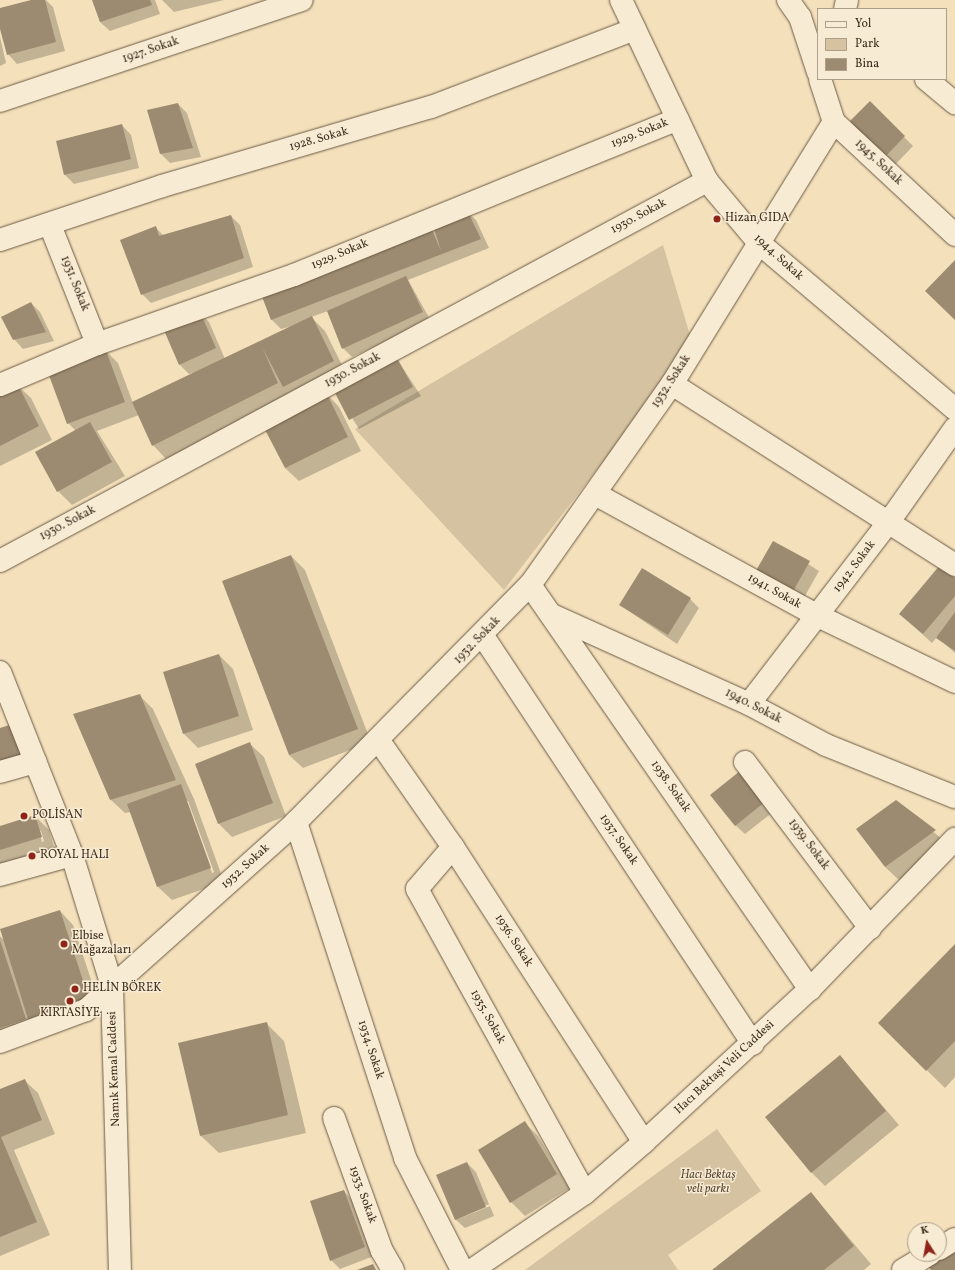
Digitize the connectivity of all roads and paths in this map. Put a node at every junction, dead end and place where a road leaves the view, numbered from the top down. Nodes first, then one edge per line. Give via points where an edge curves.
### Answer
1 (302, 0) edge
2 (621, 0) edge
3 (802, 11) edge
4 (634, 29) junction
5 (817, 68) edge
6 (820, 80) edge
7 (927, 80) edge
8 (0, 101) edge
9 (955, 103) edge
10 (678, 119) junction
11 (834, 122) junction
12 (707, 180) junction
13 (50, 225) junction
14 (955, 235) edge
15 (0, 240) edge
16 (759, 243) junction
17 (97, 344) junction
18 (672, 384) junction
19 (0, 385) edge
20 (955, 409) edge
21 (955, 428) edge
22 (597, 495) junction
23 (888, 523) junction
24 (0, 561) edge
25 (955, 565) edge
26 (530, 585) junction
27 (551, 615) junction
28 (818, 616) junction
29 (483, 636) junction
30 (0, 672) edge
31 (955, 682) edge
32 (749, 704) junction
33 (379, 741) junction
34 (36, 762) junction
35 (745, 762) dead end
36 (0, 772) edge
37 (955, 797) edge
38 (296, 822) junction
39 (955, 838) edge
40 (453, 846) junction
41 (72, 855) junction
42 (0, 876) edge
43 (870, 928) junction
44 (112, 986) junction
45 (810, 989) junction
46 (0, 1042) edge
47 (753, 1044) junction
48 (334, 1118) dead end
49 (644, 1142) junction
50 (585, 1193) junction
51 (916, 1262) edge
52 (120, 1270) edge
53 (393, 1270) edge
54 (462, 1270) edge
55 (472, 1270) edge
56 (903, 1270) edge

1 - 8 street, 1927. Sokak
2 - 4 street, 1944. Sokak
3 - 5 street
4 - 10 street, 1944. Sokak
4 - 13 street, 1928. Sokak via 431,107 162,186
6 - 11 street, 1945. Sokak
7 - 9 street
10 - 12 street, 1944. Sokak
10 - 17 street, 1929. Sokak via 294,275
11 - 14 street, 1945. Sokak
11 - 16 street, 1932. Sokak
12 - 16 street, 1944. Sokak
12 - 24 street, 1930. Sokak
13 - 15 street, 1928. Sokak
13 - 17 street, 1931. Sokak
16 - 18 street, 1932. Sokak
16 - 20 street, 1944. Sokak
17 - 19 street, 1929. Sokak
18 - 22 street, 1932. Sokak
18 - 23 street
21 - 23 street, 1942. Sokak
22 - 26 street, 1932. Sokak
22 - 28 street, 1941. Sokak
23 - 25 street
23 - 28 street, 1942. Sokak
26 - 27 street, 1938. Sokak
26 - 29 street, 1932. Sokak
27 - 32 street, 1940. Sokak
27 - 45 street, 1938. Sokak
28 - 31 street, 1941. Sokak
28 - 32 street, 1942. Sokak
29 - 33 street, 1932. Sokak
29 - 47 street, 1937. Sokak
30 - 34 street, Namık Kemal Caddesi
32 - 37 street, 1940. Sokak via 826,746
33 - 38 street, 1932. Sokak
33 - 40 street, 1936. Sokak
34 - 36 street
34 - 41 street, Namık Kemal Caddesi
35 - 43 street, 1939. Sokak
38 - 44 street, 1932. Sokak
38 - 54 street, 1934. Sokak via 405,1158
39 - 43 street, Hacı Bektaşi Veli Caddesi
40 - 49 street, 1936. Sokak
40 - 50 street, 1935. Sokak via 416,889
41 - 42 street
41 - 44 street, Namık Kemal Caddesi
43 - 45 street, Hacı Bektaşi Veli Caddesi
44 - 46 street, 1932. Sokak via 86,1010
44 - 52 street, Namık Kemal Caddesi
45 - 47 street, Hacı Bektaşi Veli Caddesi
47 - 49 street, Hacı Bektaşi Veli Caddesi
48 - 53 street, 1933. Sokak via 382,1251
49 - 50 street, Hacı Bektaşi Veli Caddesi
50 - 55 street, Hacı Bektaşi Veli Caddesi
51 - 56 street

